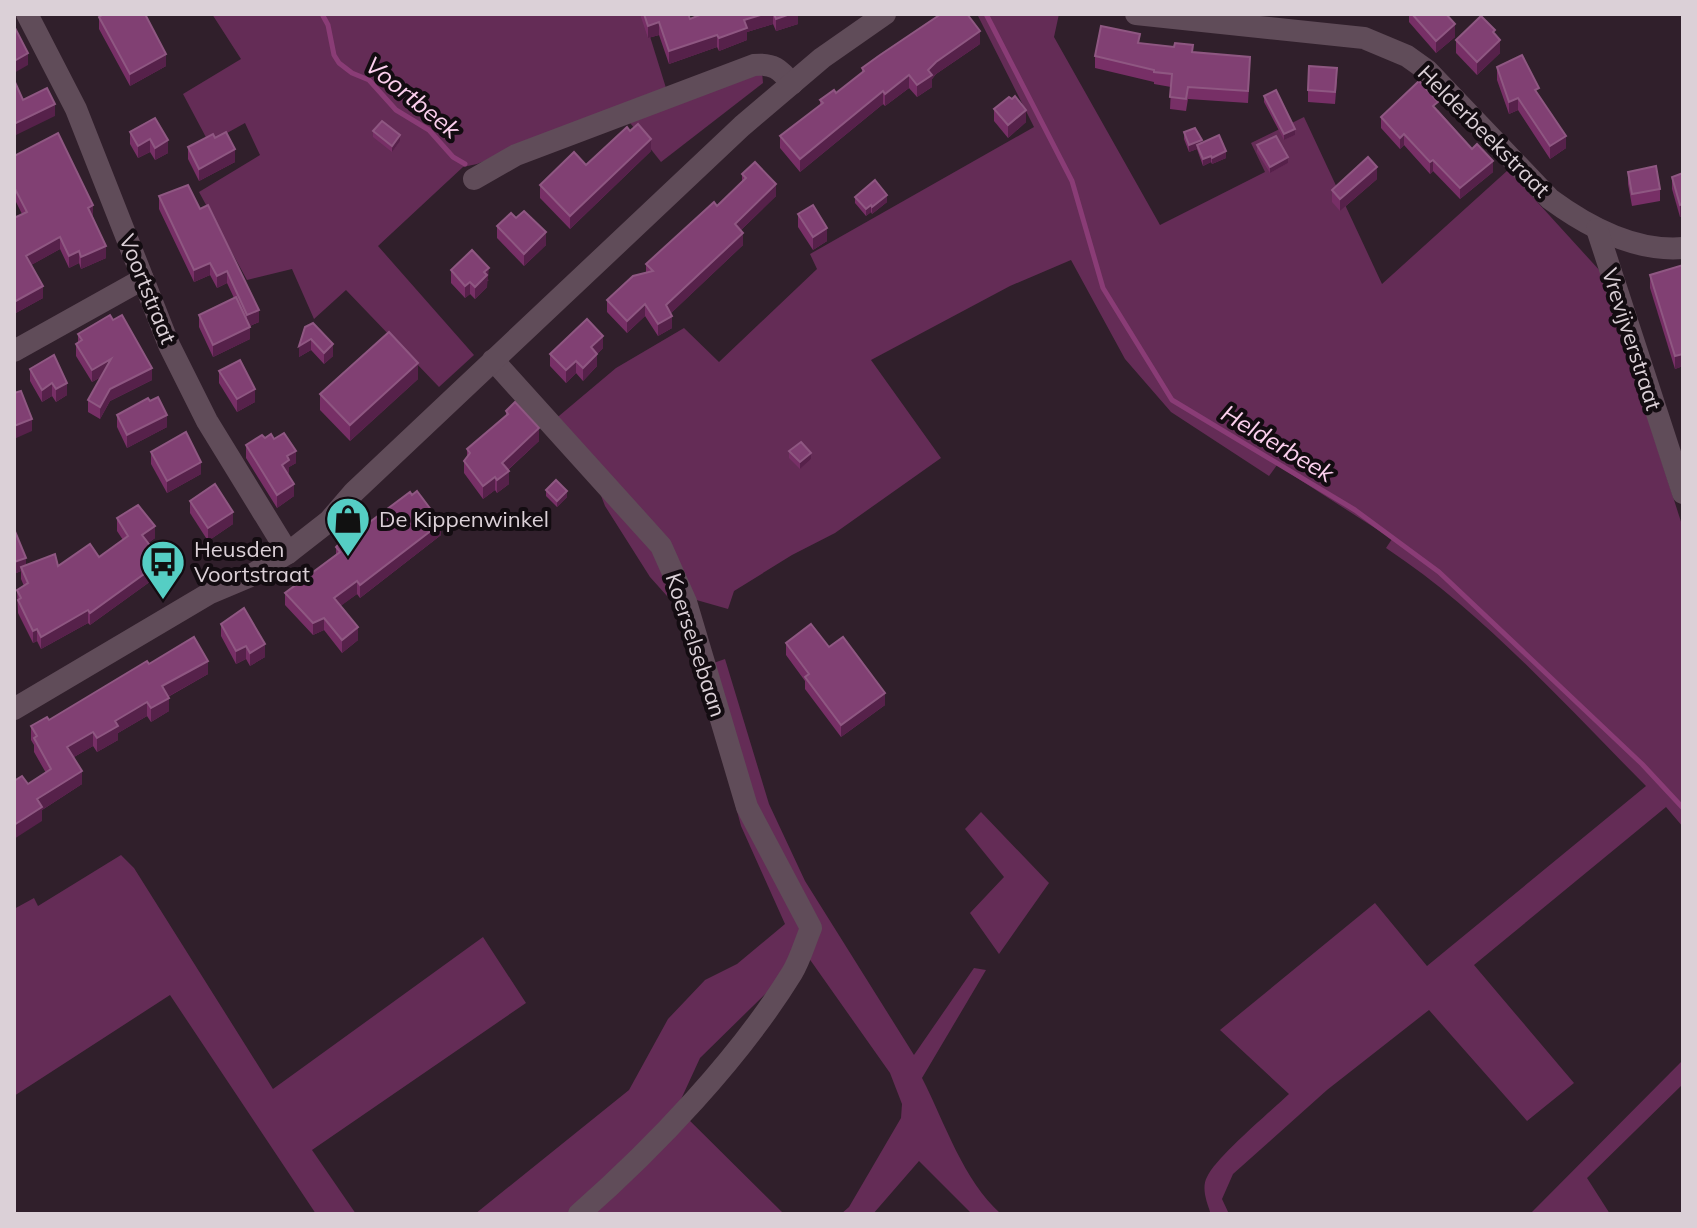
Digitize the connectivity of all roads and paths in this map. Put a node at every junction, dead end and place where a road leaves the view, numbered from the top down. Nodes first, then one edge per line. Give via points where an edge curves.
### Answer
1 (27, 14) edge
2 (885, 14) edge
3 (1136, 14) edge
4 (792, 84) junction
5 (474, 179) dead end
6 (1597, 229) junction
7 (1683, 248) edge
8 (143, 279) junction
9 (14, 351) edge
10 (493, 360) junction
11 (1683, 493) edge
12 (284, 547) junction
13 (14, 709) edge
14 (579, 1214) edge

1 - 8 street, Voortstraat via 76,109
2 - 4 street
3 - 6 street, Helderbeekstraat via 1364,38 1407,56 1445,87 1550,199
4 - 5 street via 776,66 754,65 516,155
4 - 10 street
6 - 7 street, Helderbeekstraat via 1650,245
6 - 11 street, Vrevijverstraat
8 - 9 street
8 - 12 street, Voortstraat via 207,421
10 - 12 street via 329,521
10 - 14 street, Koerselsebaan via 661,546 686,602 747,807 811,928 793,971 740,1045 638,1162
12 - 13 street via 248,577 210,593

